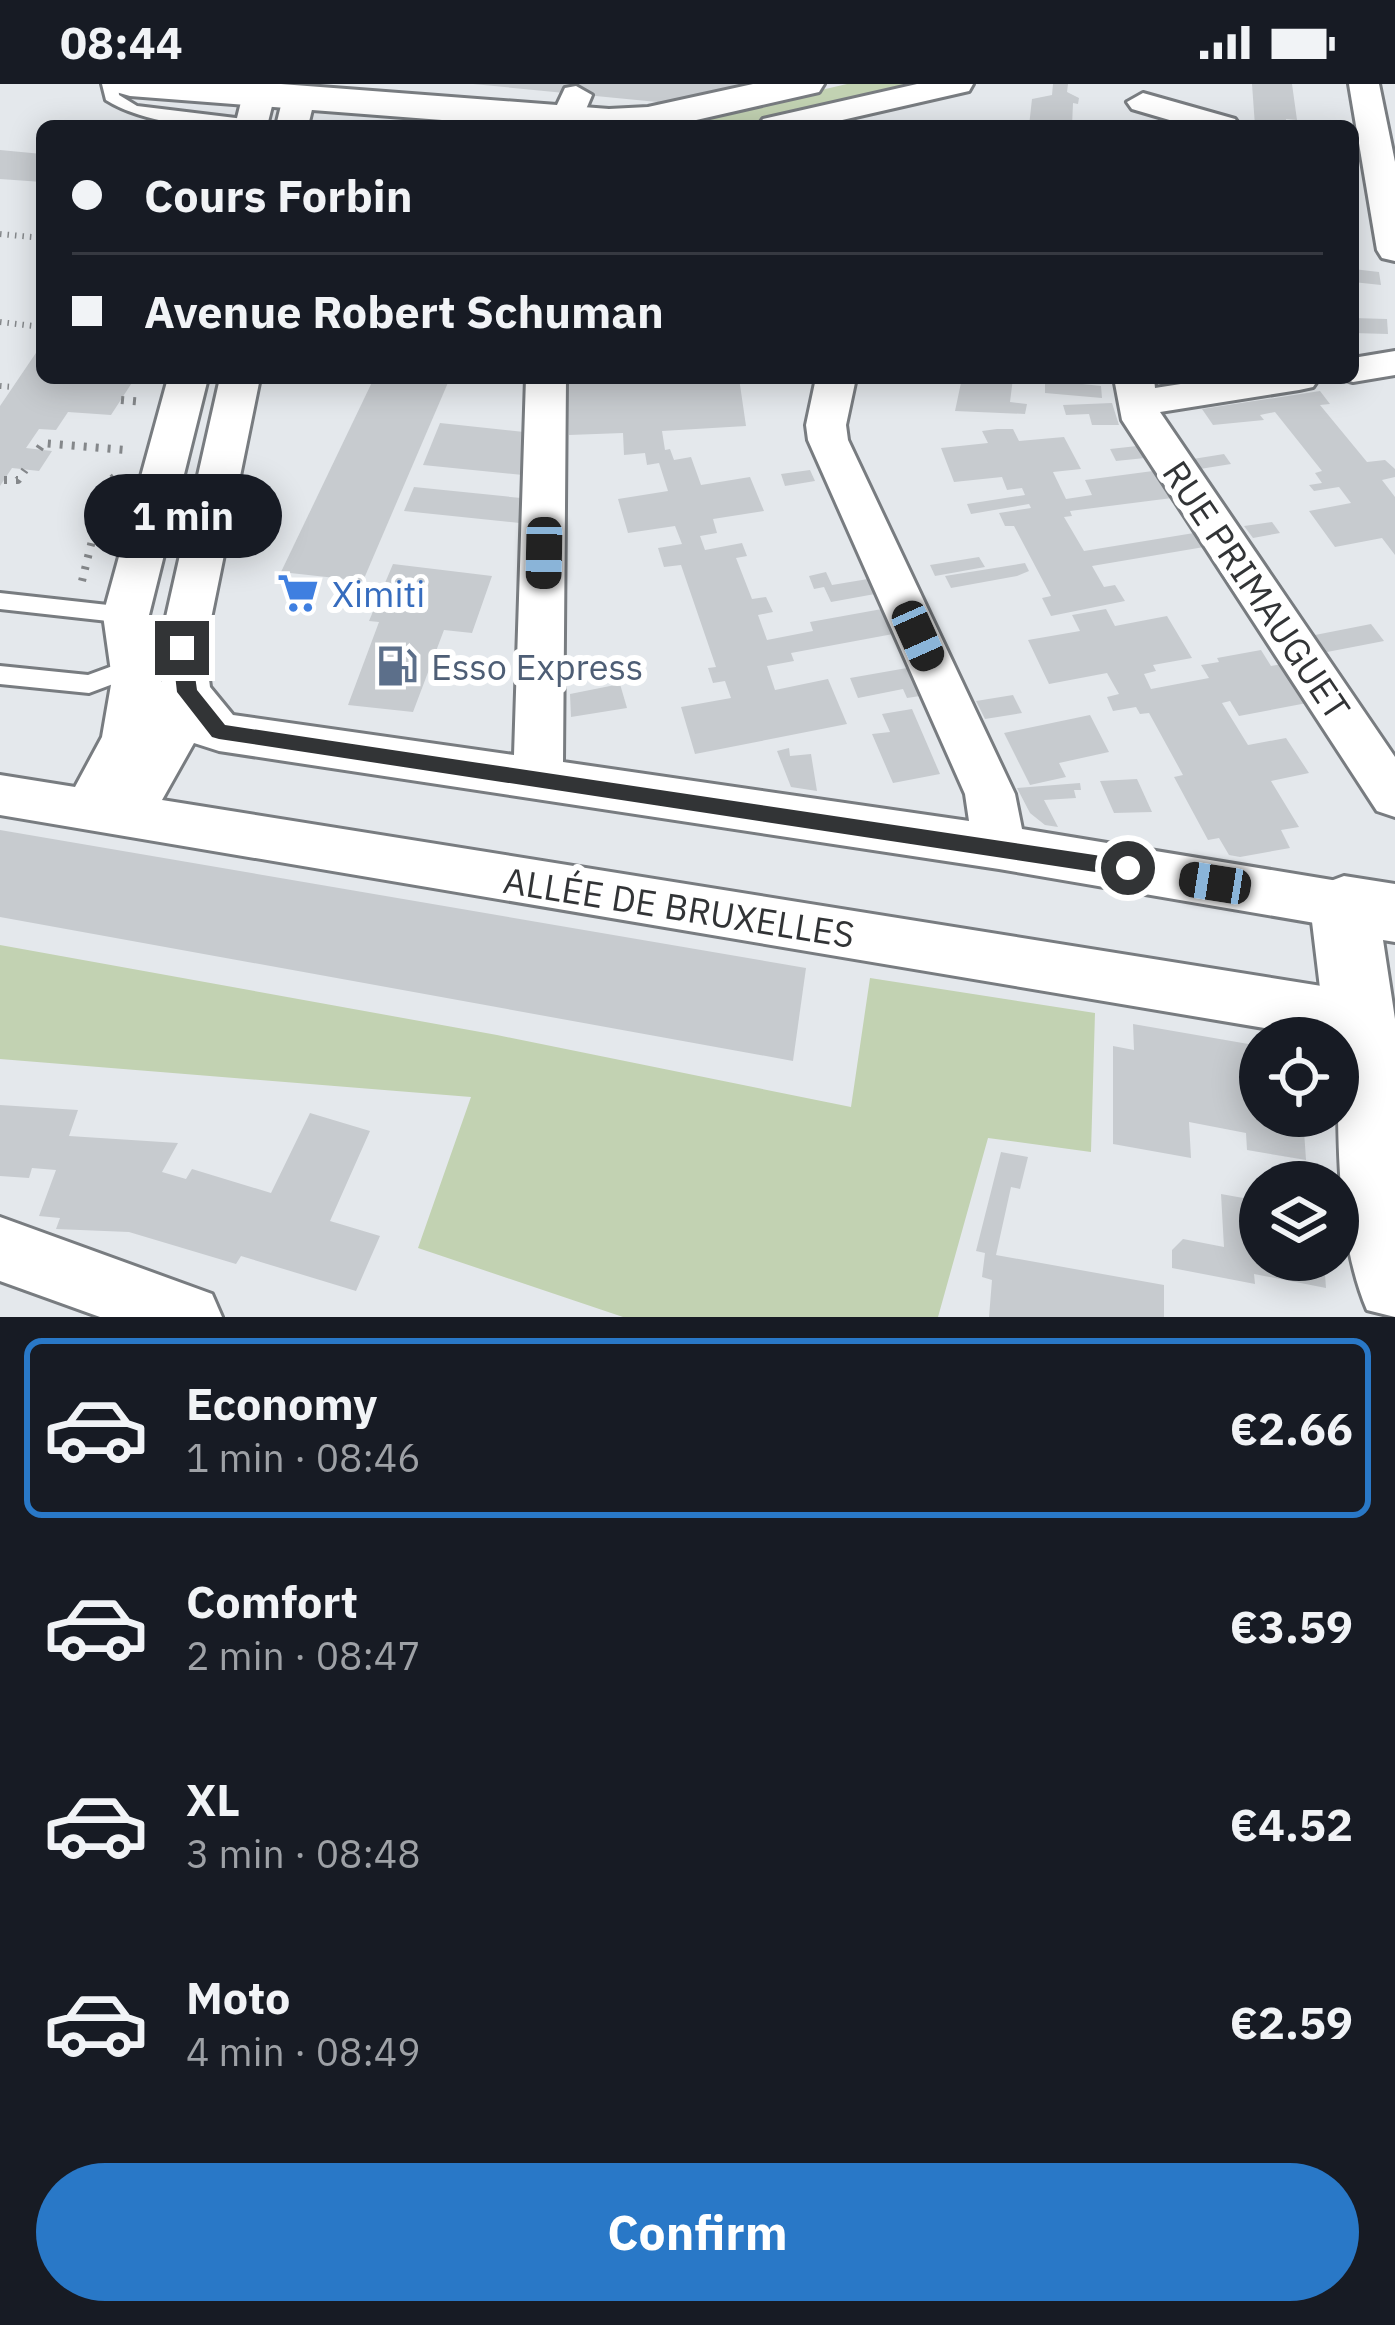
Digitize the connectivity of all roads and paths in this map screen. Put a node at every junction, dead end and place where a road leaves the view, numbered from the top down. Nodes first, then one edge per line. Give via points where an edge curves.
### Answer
1 (110, 84) edge
2 (130, 84) edge
3 (806, 84) edge
4 (958, 84) edge
5 (1364, 84) edge
6 (1142, 104) edge
7 (296, 111) edge
8 (894, 112) edge
9 (570, 113) edge
10 (254, 115) edge
11 (825, 120) edge
12 (1202, 120) edge
13 (1376, 172) edge
14 (0, 234) edge
15 (36, 237) edge
16 (1395, 250) edge
17 (0, 322) edge
18 (36, 326) edge
19 (1395, 363) edge
20 (1359, 369) edge
21 (187, 384) edge
22 (239, 384) edge
23 (546, 384) edge
24 (835, 384) edge
25 (1217, 384) edge
26 (0, 386) edge
27 (13, 387) dead end
28 (1135, 390) edge
29 (39, 449) dead end
30 (170, 455) junction
31 (25, 470) dead end
32 (4, 480) dead end
33 (0, 601) edge
34 (126, 615) junction
35 (132, 674) junction
36 (0, 675) edge
37 (202, 727) junction
38 (536, 779) junction
39 (0, 795) edge
40 (1395, 796) edge
41 (108, 813) junction
42 (999, 847) junction
43 (1370, 909) edge
44 (1353, 1017) edge
45 (1359, 1018) joint
46 (0, 1249) edge
47 (1395, 1282) edge
48 (189, 1317) edge

1 - 10 lane via 112,97 133,110
2 - 10 street
3 - 9 street via 648,119
4 - 8 street
5 - 13 street
6 - 12 street
7 - 9 street
7 - 10 street
8 - 11 street
13 - 16 street
14 - 15 path
17 - 18 path
19 - 20 street
21 - 30 street
22 - 37 street via 182,648
23 - 38 street
24 - 42 street via 829,440 990,794
25 - 28 street
26 - 27 path
28 - 40 street, RUE PRIMAUGUET via 1142,420
29 - 30 path via 43,442
30 - 34 street
31 - 32 path via 18,480
33 - 34 lane
34 - 35 street
35 - 36 lane via 89,684
35 - 37 street via 161,711
35 - 41 street
37 - 38 street
37 - 41 street via 162,748
38 - 42 street
39 - 41 street, ALLÉE DE BRUXELLES
41 - 44 street, ALLÉE DE BRUXELLES
42 - 43 street
43 - 45 street
45 - 47 street
46 - 48 street

